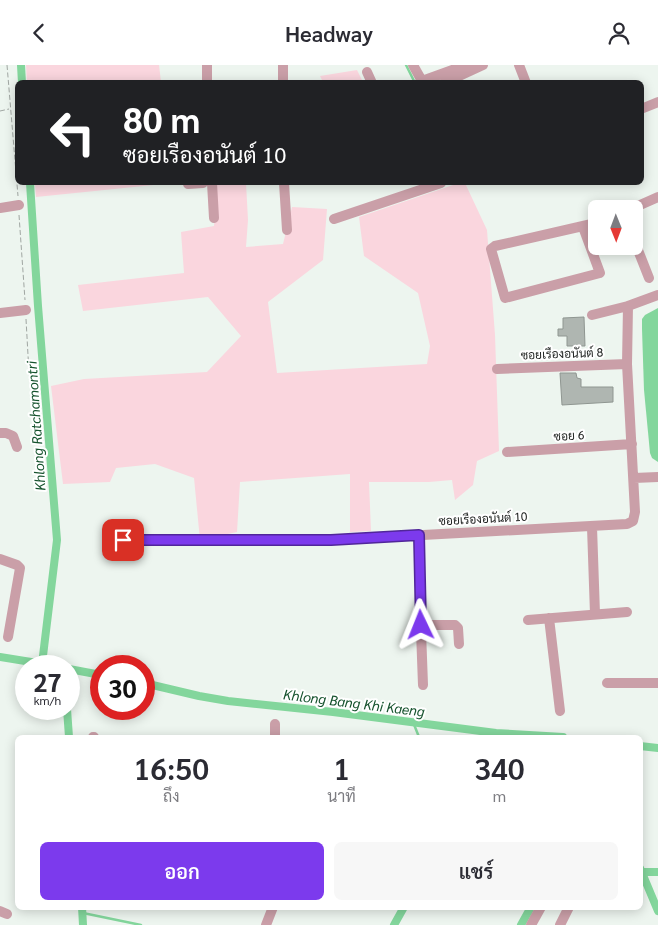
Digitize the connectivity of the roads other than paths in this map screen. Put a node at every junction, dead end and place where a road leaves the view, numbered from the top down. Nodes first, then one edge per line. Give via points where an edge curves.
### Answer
1 (206, 65) edge
2 (283, 65) edge
3 (413, 65) edge
4 (466, 65) edge
5 (483, 65) edge
6 (519, 65) edge
7 (368, 72) dead end
8 (207, 80) edge
9 (283, 80) edge
10 (371, 80) edge
11 (421, 80) edge
12 (425, 80) edge
13 (450, 80) edge
14 (525, 80) edge
15 (658, 102) edge
16 (644, 108) edge
17 (212, 185) edge
18 (284, 185) edge
19 (421, 186) edge
20 (658, 197) edge
21 (643, 204) edge
22 (18, 205) road end
23 (0, 209) edge
24 (214, 219) dead end
25 (334, 219) dead end
26 (588, 225) edge
27 (583, 227) junction
28 (287, 231) dead end
29 (640, 255) edge
30 (649, 278) dead end
31 (658, 295) edge
32 (628, 307) junction
33 (26, 310) road end
34 (0, 313) edge
35 (592, 315) dead end
36 (627, 364) junction
37 (497, 369) dead end
38 (0, 433) edge
39 (632, 444) junction
40 (17, 447) dead end
41 (507, 452) dead end
42 (658, 477) edge
43 (634, 478) junction
44 (592, 527) junction
45 (419, 535) junction
46 (123, 540) dead end
47 (0, 559) edge
48 (627, 612) dead end
49 (595, 614) junction
50 (549, 618) junction
51 (528, 620) dead end
52 (421, 625) junction
53 (8, 637) dead end
54 (459, 645) dead end
55 (608, 683) dead end
56 (658, 683) edge
57 (423, 685) dead end
58 (560, 711) dead end
59 (275, 724) dead end
60 (275, 735) edge
61 (272, 910) edge
62 (539, 910) edge
63 (568, 910) edge
64 (266, 925) edge
65 (531, 925) edge
66 (560, 925) edge

1 - 8 street
2 - 9 street
3 - 11 street
4 - 12 street
5 - 13 street
6 - 14 street
7 - 10 street
15 - 16 street
17 - 24 street
18 - 28 street
19 - 25 street
20 - 21 street
22 - 23 street
26 - 27 street
27 - 27 street via 600,273 505,297 491,249
29 - 30 street
31 - 32 street
32 - 35 street
32 - 36 street
33 - 34 street
36 - 37 street, ซอยเรืองอนันต์ 8
36 - 39 street
38 - 40 street via 13,436
39 - 41 street, ซอย 6
39 - 43 street
42 - 43 street
43 - 44 street, ซอยเรืองอนันต์ 10 via 633,521
44 - 45 street, ซอยเรืองอนันต์ 10
44 - 49 street
45 - 46 street, ซอยเรืองอนันต์ 10 via 331,540
45 - 52 street
47 - 53 street via 20,568
48 - 49 street
49 - 50 street
50 - 51 street
50 - 58 street
52 - 54 street via 455,625
52 - 57 street
55 - 56 street
59 - 60 street
61 - 64 street
62 - 65 street
63 - 66 street

